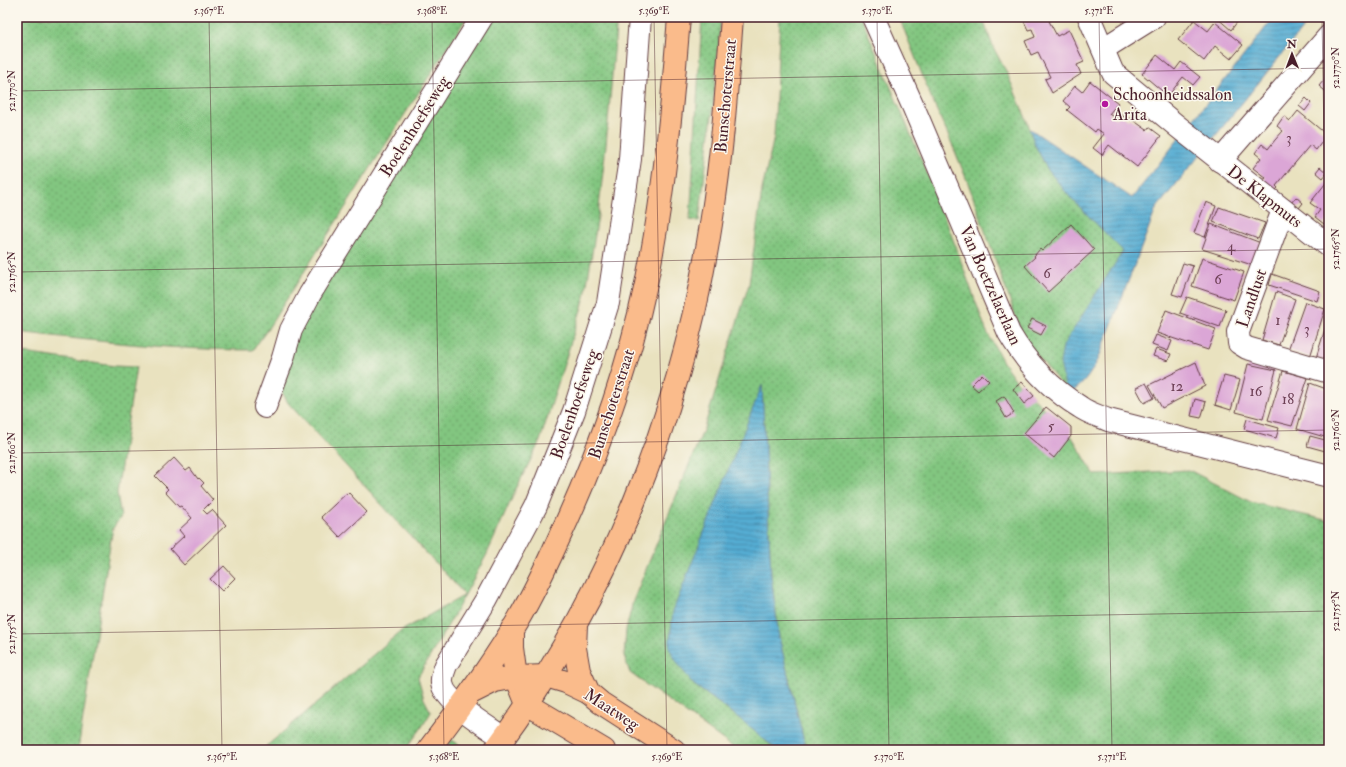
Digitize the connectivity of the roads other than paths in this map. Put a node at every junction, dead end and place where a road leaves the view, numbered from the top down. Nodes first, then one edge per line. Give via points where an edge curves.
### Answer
1 (482, 17) edge
2 (640, 17) edge
3 (679, 17) edge
4 (732, 17) edge
5 (873, 17) edge
6 (1089, 17) edge
7 (1154, 17) edge
8 (1329, 36) edge
9 (1103, 49) junction
10 (1220, 161) junction
11 (1284, 210) junction
12 (1329, 246) edge
13 (1329, 372) edge
14 (265, 407) dead end
15 (1329, 476) edge
16 (576, 624) junction
17 (512, 629) junction
18 (546, 676) junction
19 (516, 677) junction
20 (589, 693) junction
21 (466, 700) junction
22 (527, 704) junction
23 (500, 744) edge
24 (428, 750) edge
25 (604, 750) edge
26 (674, 750) edge

1 - 14 street, Boelenhoefseweg via 310,294 291,330
2 - 21 street, Boelenhoefseweg via 630,159 608,303 574,412 536,506 486,600 446,665 442,683 445,693
3 - 17 main road, Bunschoterstraat via 672,112 660,204 646,284 621,383 576,503
4 - 16 main road, Bunschoterstraat via 725,116 711,224 692,322 652,457 624,526
5 - 15 street, Van Boetzelaerlaan via 1009,333 1039,373 1080,408 1108,420
6 - 9 street, De Klapmuts
7 - 9 street
8 - 10 street
9 - 10 street, De Klapmuts via 1113,74
10 - 11 street, De Klapmuts
11 - 12 street, De Klapmuts
11 - 13 street, Landlust via 1238,332 1239,343 1247,348
16 - 18 main road, Bunschoterstraat
16 - 20 main road via 575,648 579,671
17 - 19 main road
17 - 21 main road, Bunschoterstraat
18 - 19 main road, Maatweg
18 - 20 main road, Maatweg
18 - 22 main road, Bunschoterstraat
19 - 21 main road, Maatweg via 495,681
19 - 22 main road
20 - 26 main road, Maatweg
21 - 23 street, Boelenhoefseweg via 472,717
21 - 24 main road, Bunschoterstraat
22 - 23 main road, Bunschoterstraat
22 - 25 main road

